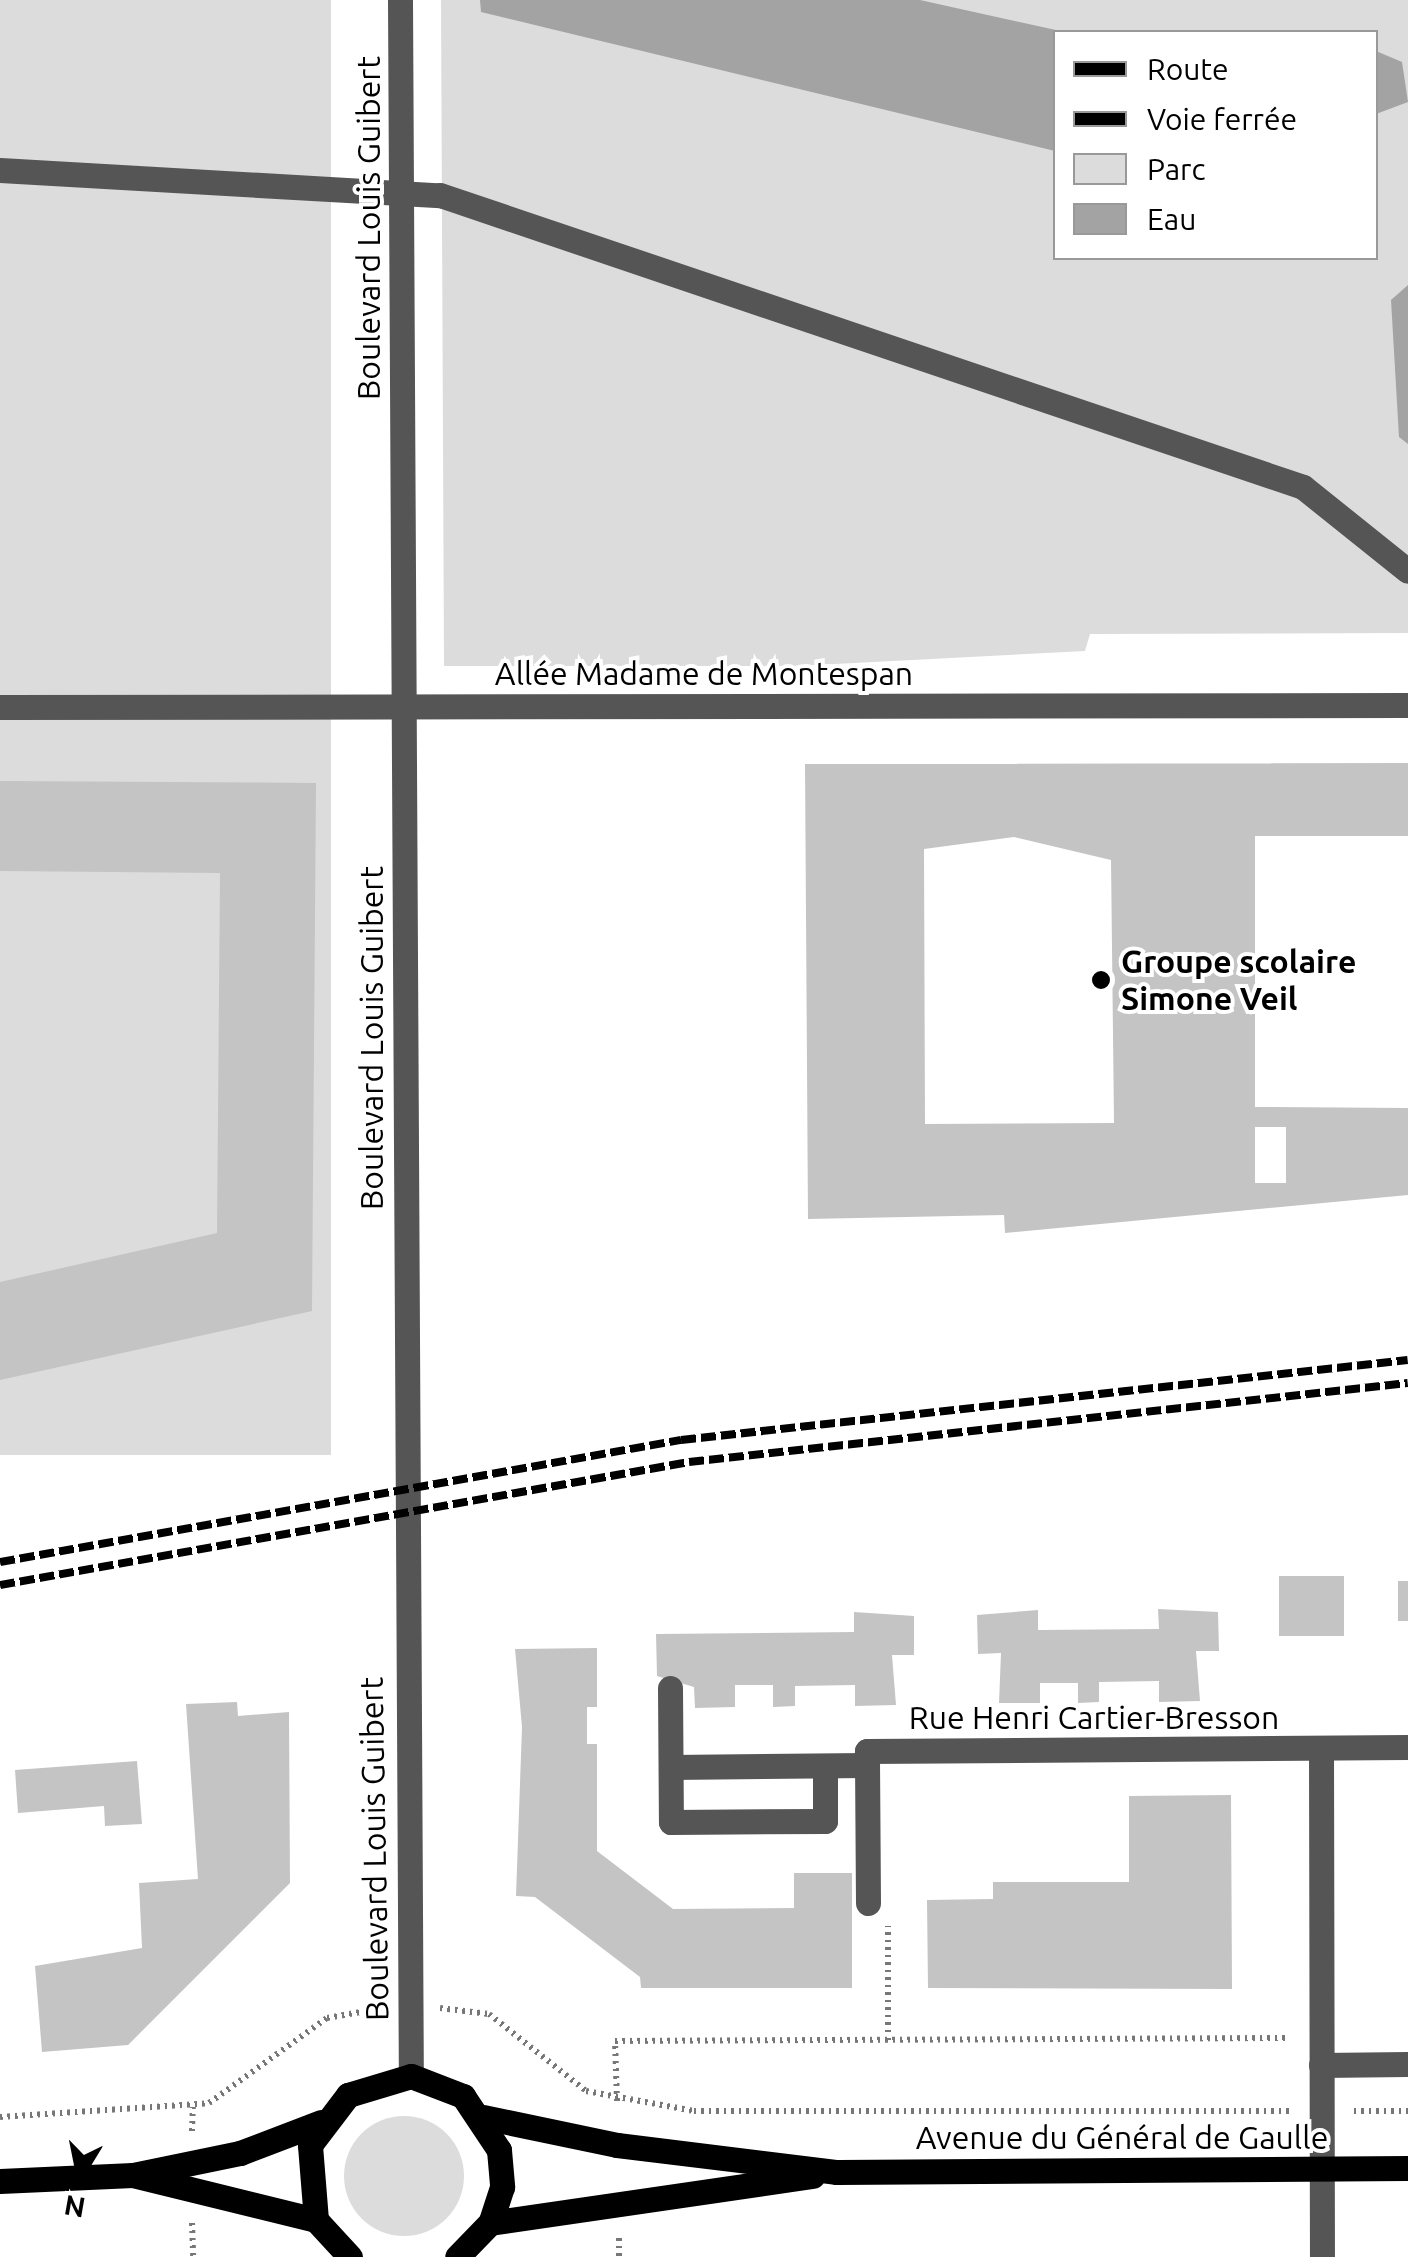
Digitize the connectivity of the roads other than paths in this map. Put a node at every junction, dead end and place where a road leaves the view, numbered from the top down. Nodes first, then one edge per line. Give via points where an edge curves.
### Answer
1 (400, 0) edge
2 (0, 170) edge
3 (401, 194) junction
4 (1408, 571) edge
5 (1408, 705) edge
6 (0, 706) edge
7 (403, 706) junction
8 (670, 1688) dead end
9 (1408, 1747) edge
10 (1321, 1748) junction
11 (866, 1758) junction
12 (824, 1766) junction
13 (671, 1767) junction
14 (868, 1903) dead end
15 (1408, 2064) edge
16 (1321, 2065) junction
17 (411, 2076) junction
18 (484, 2117) junction
19 (322, 2122) junction
20 (1408, 2168) edge
21 (1322, 2169) junction
22 (838, 2172) junction
23 (133, 2174) junction
24 (0, 2181) edge
25 (316, 2220) junction
26 (490, 2222) junction
27 (460, 2256) edge
28 (350, 2257) edge
29 (1322, 2257) edge

1 - 3 street, Boulevard Louis Guibert
2 - 3 street
3 - 4 street via 440,194 1259,470 1334,507
3 - 7 street, Boulevard Louis Guibert
5 - 7 street, Allée Madame de Montespan
6 - 7 street, Allée Madame de Montespan
7 - 17 street, Boulevard Louis Guibert
8 - 13 street
9 - 10 street, Rue Henri Cartier-Bresson
10 - 11 street, Rue Henri Cartier-Bresson
10 - 16 street, Rue Henri Cartier-Bresson
11 - 12 street, Rue Henri Cartier-Bresson
11 - 14 street
12 - 13 street, Rue Henri Cartier-Bresson
12 - 13 street via 825,1821 671,1822
15 - 16 street
16 - 21 street, Rue Henri Cartier-Bresson
17 - 18 main road, Avenue du Général de Gaulle via 464,2096
17 - 19 main road via 348,2095
18 - 22 main road, Avenue du Général de Gaulle via 617,2145
18 - 26 main road via 500,2150 502,2187
19 - 23 main road via 240,2153
19 - 25 main road via 306,2170
20 - 21 main road, Avenue du Général de Gaulle
21 - 22 main road, Avenue du Général de Gaulle
21 - 29 street, Rue Henri Cartier-Bresson
22 - 26 main road, Avenue du Général de Gaulle
23 - 24 main road
23 - 25 main road
25 - 28 main road
26 - 27 main road

